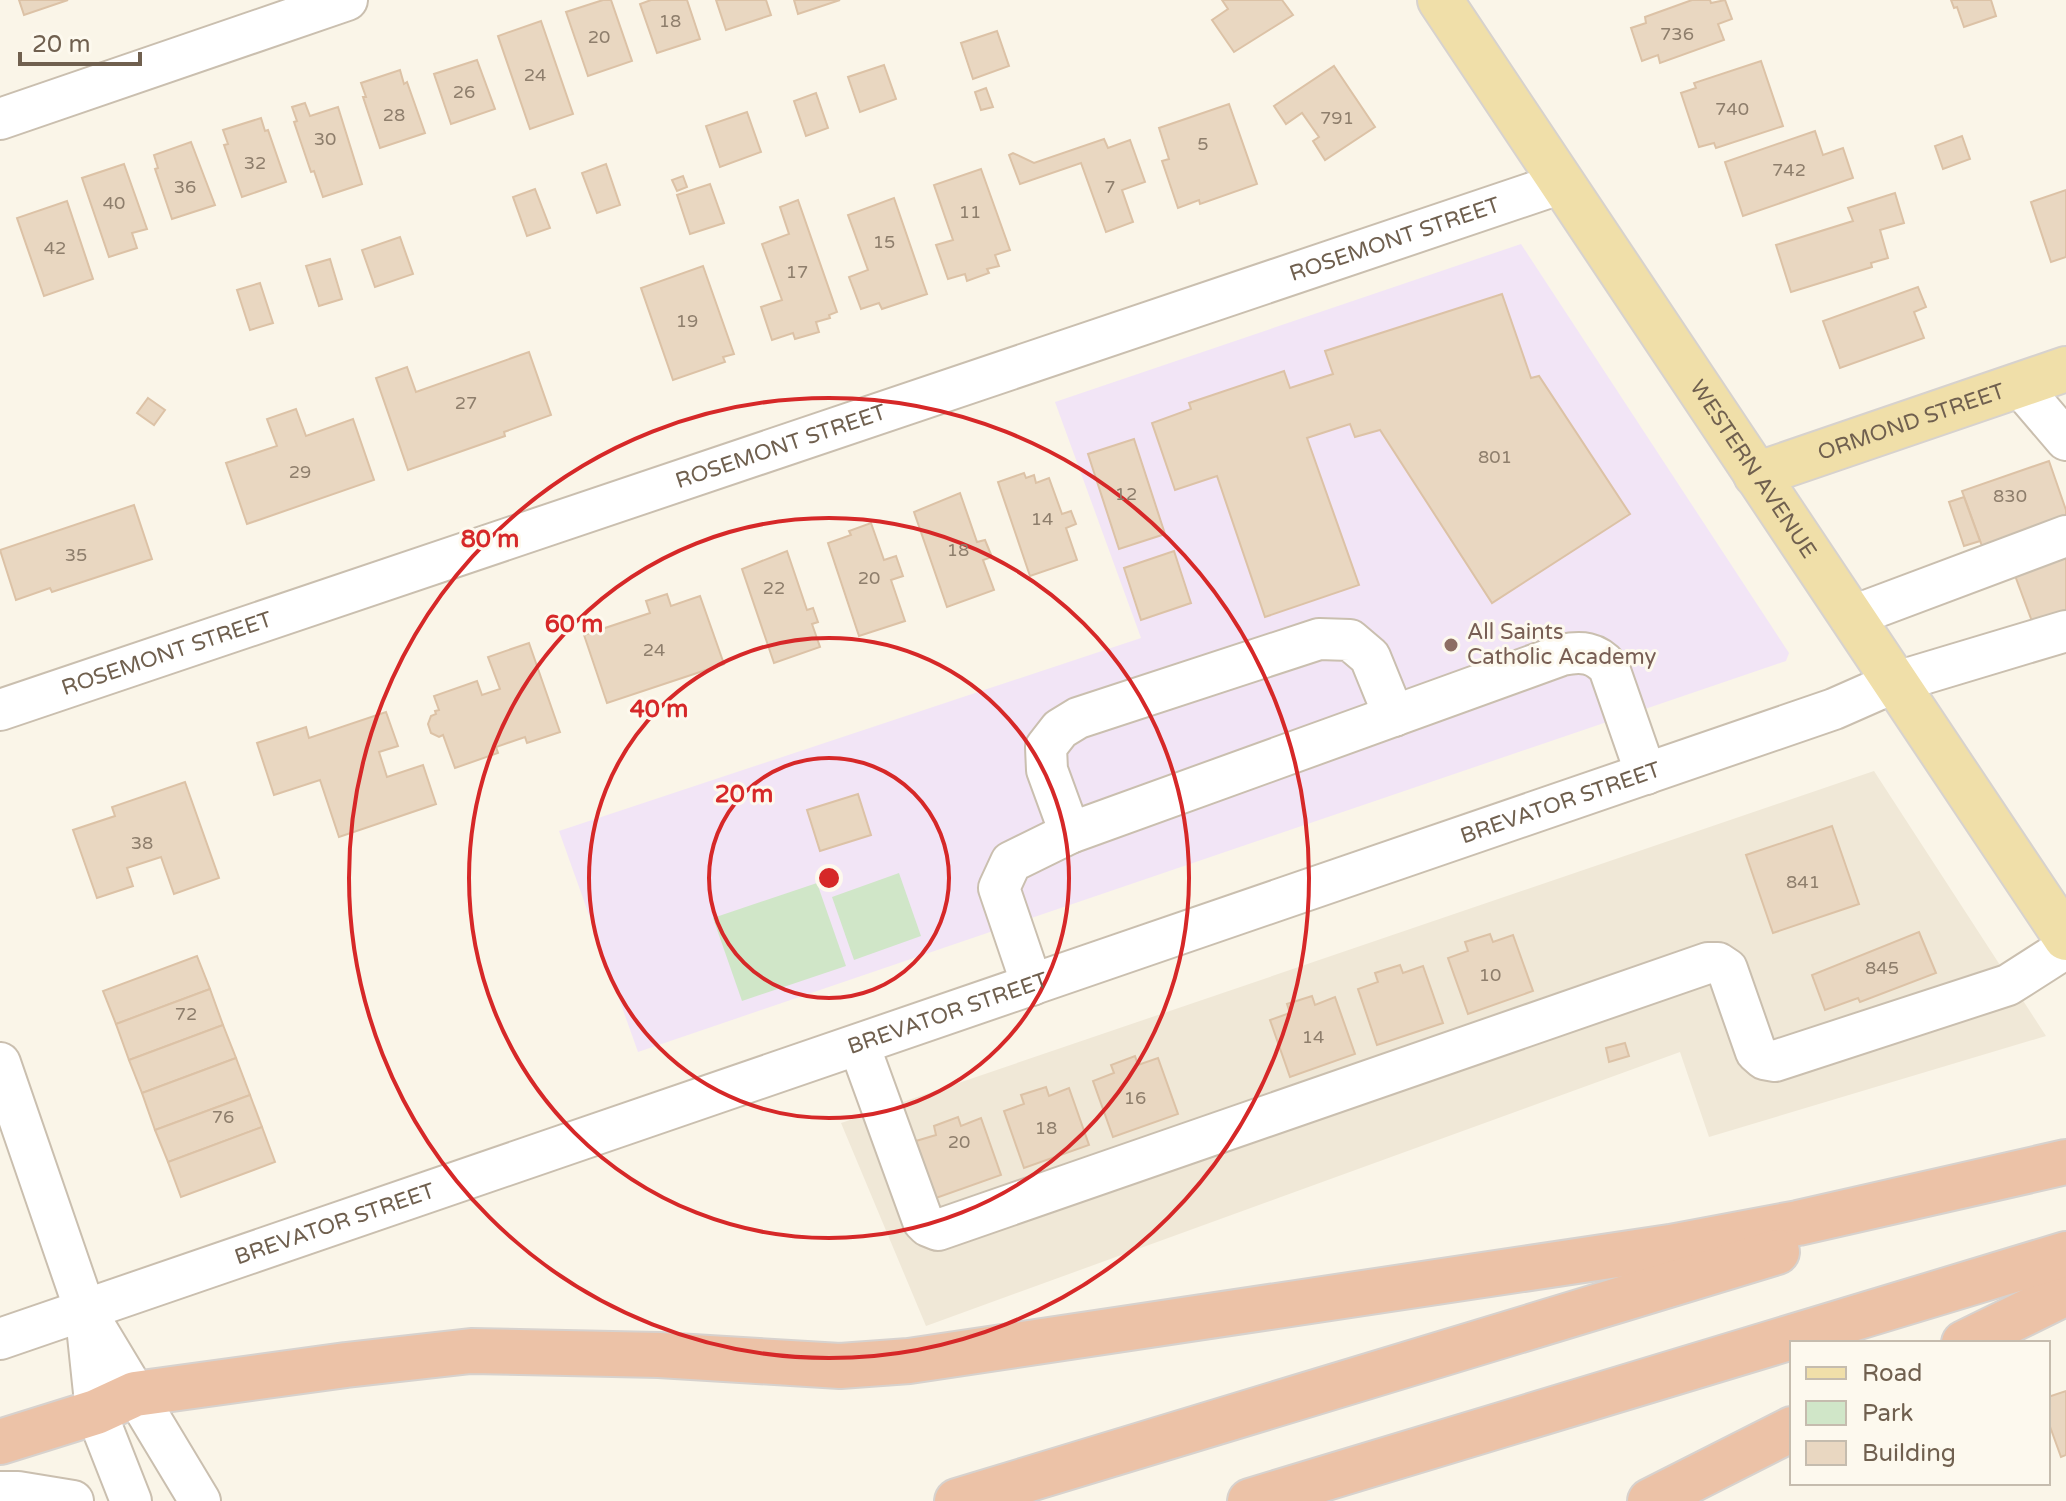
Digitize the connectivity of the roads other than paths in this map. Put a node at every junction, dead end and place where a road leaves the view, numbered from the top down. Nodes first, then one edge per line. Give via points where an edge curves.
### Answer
1 (347, 0) edge
2 (1453, 4) edge
3 (0, 119) edge
4 (1562, 183) junction
5 (2066, 369) edge
6 (2019, 385) junction
7 (2066, 440) edge
8 (1756, 475) junction
9 (2066, 536) edge
10 (1850, 617) junction
11 (2066, 631) edge
12 (1893, 683) junction
13 (0, 710) edge
14 (1394, 716) junction
15 (1646, 774) junction
16 (1070, 833) junction
17 (2066, 938) edge
18 (2066, 948) edge
19 (1032, 985) junction
20 (859, 1045) junction
21 (0, 1063) edge
22 (2066, 1163) edge
23 (2066, 1254) edge
24 (2066, 1293) edge
25 (85, 1310) junction
26 (0, 1339) edge
27 (1968, 1341) edge
28 (135, 1394) junction
29 (96, 1412) junction
30 (1790, 1430) edge
31 (0, 1442) edge
32 (0, 1492) edge
33 (73, 1501) edge
34 (131, 1501) edge
35 (200, 1501) edge
36 (957, 1501) edge
37 (1250, 1501) edge
38 (1650, 1501) edge

1 - 3 street
2 - 4 main road, WESTERN AVENUE
4 - 8 main road, WESTERN AVENUE
4 - 13 street, ROSEMONT STREET
5 - 6 main road, ORMOND STREET
6 - 7 street
6 - 8 main road, ORMOND STREET
8 - 10 main road, WESTERN AVENUE
9 - 10 street
10 - 12 main road, WESTERN AVENUE
11 - 12 street, BREVATOR STREET
12 - 15 street, BREVATOR STREET via 1834,709
12 - 17 main road, WESTERN AVENUE
14 - 15 street via 1578,651 1601,659 1609,668
14 - 16 street
14 - 16 street via 1370,657 1350,640 1319,639 1078,718 1046,747 1047,770
15 - 19 street, BREVATOR STREET
16 - 19 street via 1011,862 999,888
18 - 20 street via 2008,985 1771,1061 1756,1052 1729,971 1708,963 941,1229 923,1221
19 - 20 street, BREVATOR STREET
20 - 25 street, BREVATOR STREET
21 - 25 street
22 - 28 highway via 1670,1247 909,1361 840,1366 471,1351
22 - 36 highway
23 - 37 highway
24 - 27 highway
25 - 26 street, BREVATOR STREET
25 - 28 street
25 - 29 street
28 - 29 highway
28 - 35 street
29 - 31 highway
29 - 34 street
30 - 38 highway
32 - 33 street

